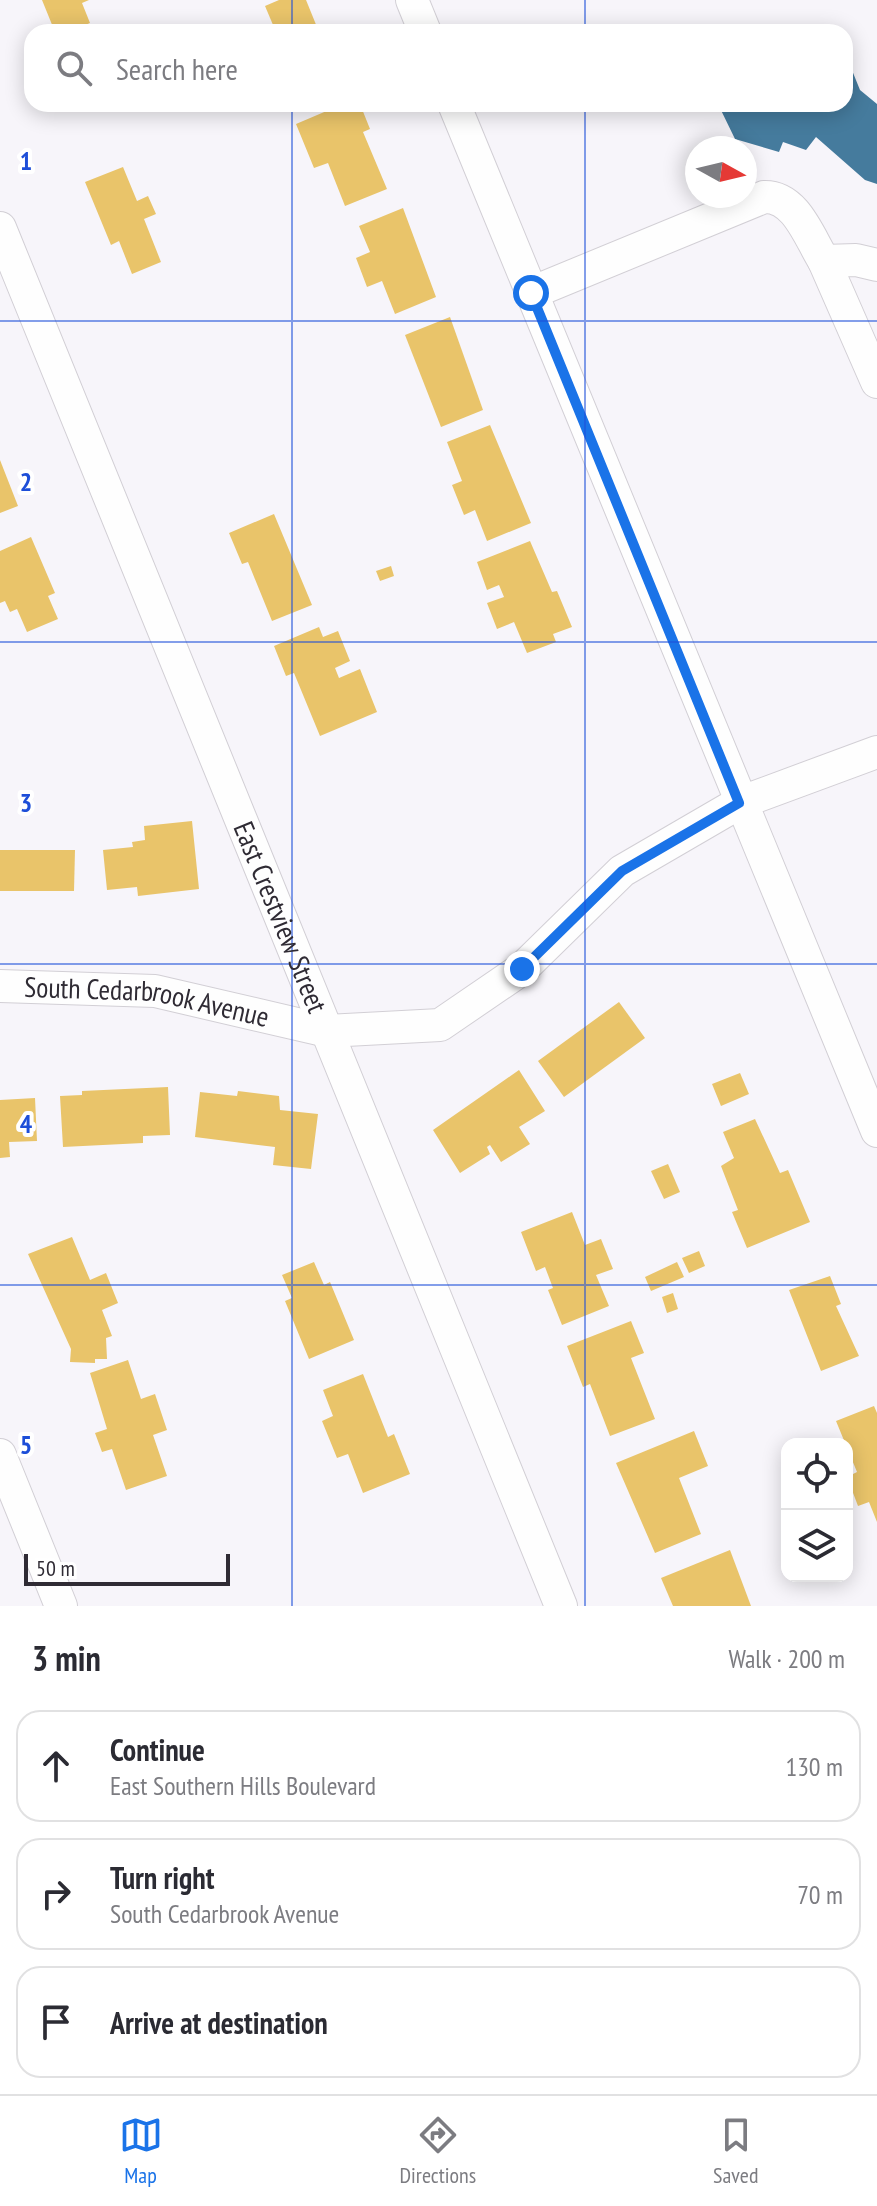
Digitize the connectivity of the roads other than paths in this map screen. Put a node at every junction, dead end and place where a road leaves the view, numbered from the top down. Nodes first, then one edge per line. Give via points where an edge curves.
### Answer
1 (412, 0) edge
2 (422, 24) edge
3 (457, 112) edge
4 (0, 228) edge
5 (824, 261) junction
6 (877, 265) edge
7 (531, 293) junction
8 (877, 382) edge
9 (877, 752) edge
10 (739, 803) junction
11 (0, 986) edge
12 (327, 1031) junction
13 (877, 1131) edge
14 (0, 1455) edge
15 (61, 1606) edge
16 (561, 1606) edge

1 - 2 street
3 - 7 street
4 - 12 street, East Crestview Street
5 - 6 street
5 - 7 street via 789,204 764,197
5 - 8 street
7 - 10 street
9 - 10 street, South Cedarbrook Avenue
10 - 12 street, South Cedarbrook Avenue via 622,871 522,969 440,1025
10 - 13 street
11 - 12 street, South Cedarbrook Avenue via 155,991
12 - 16 street, East Crestview Street
14 - 15 street

